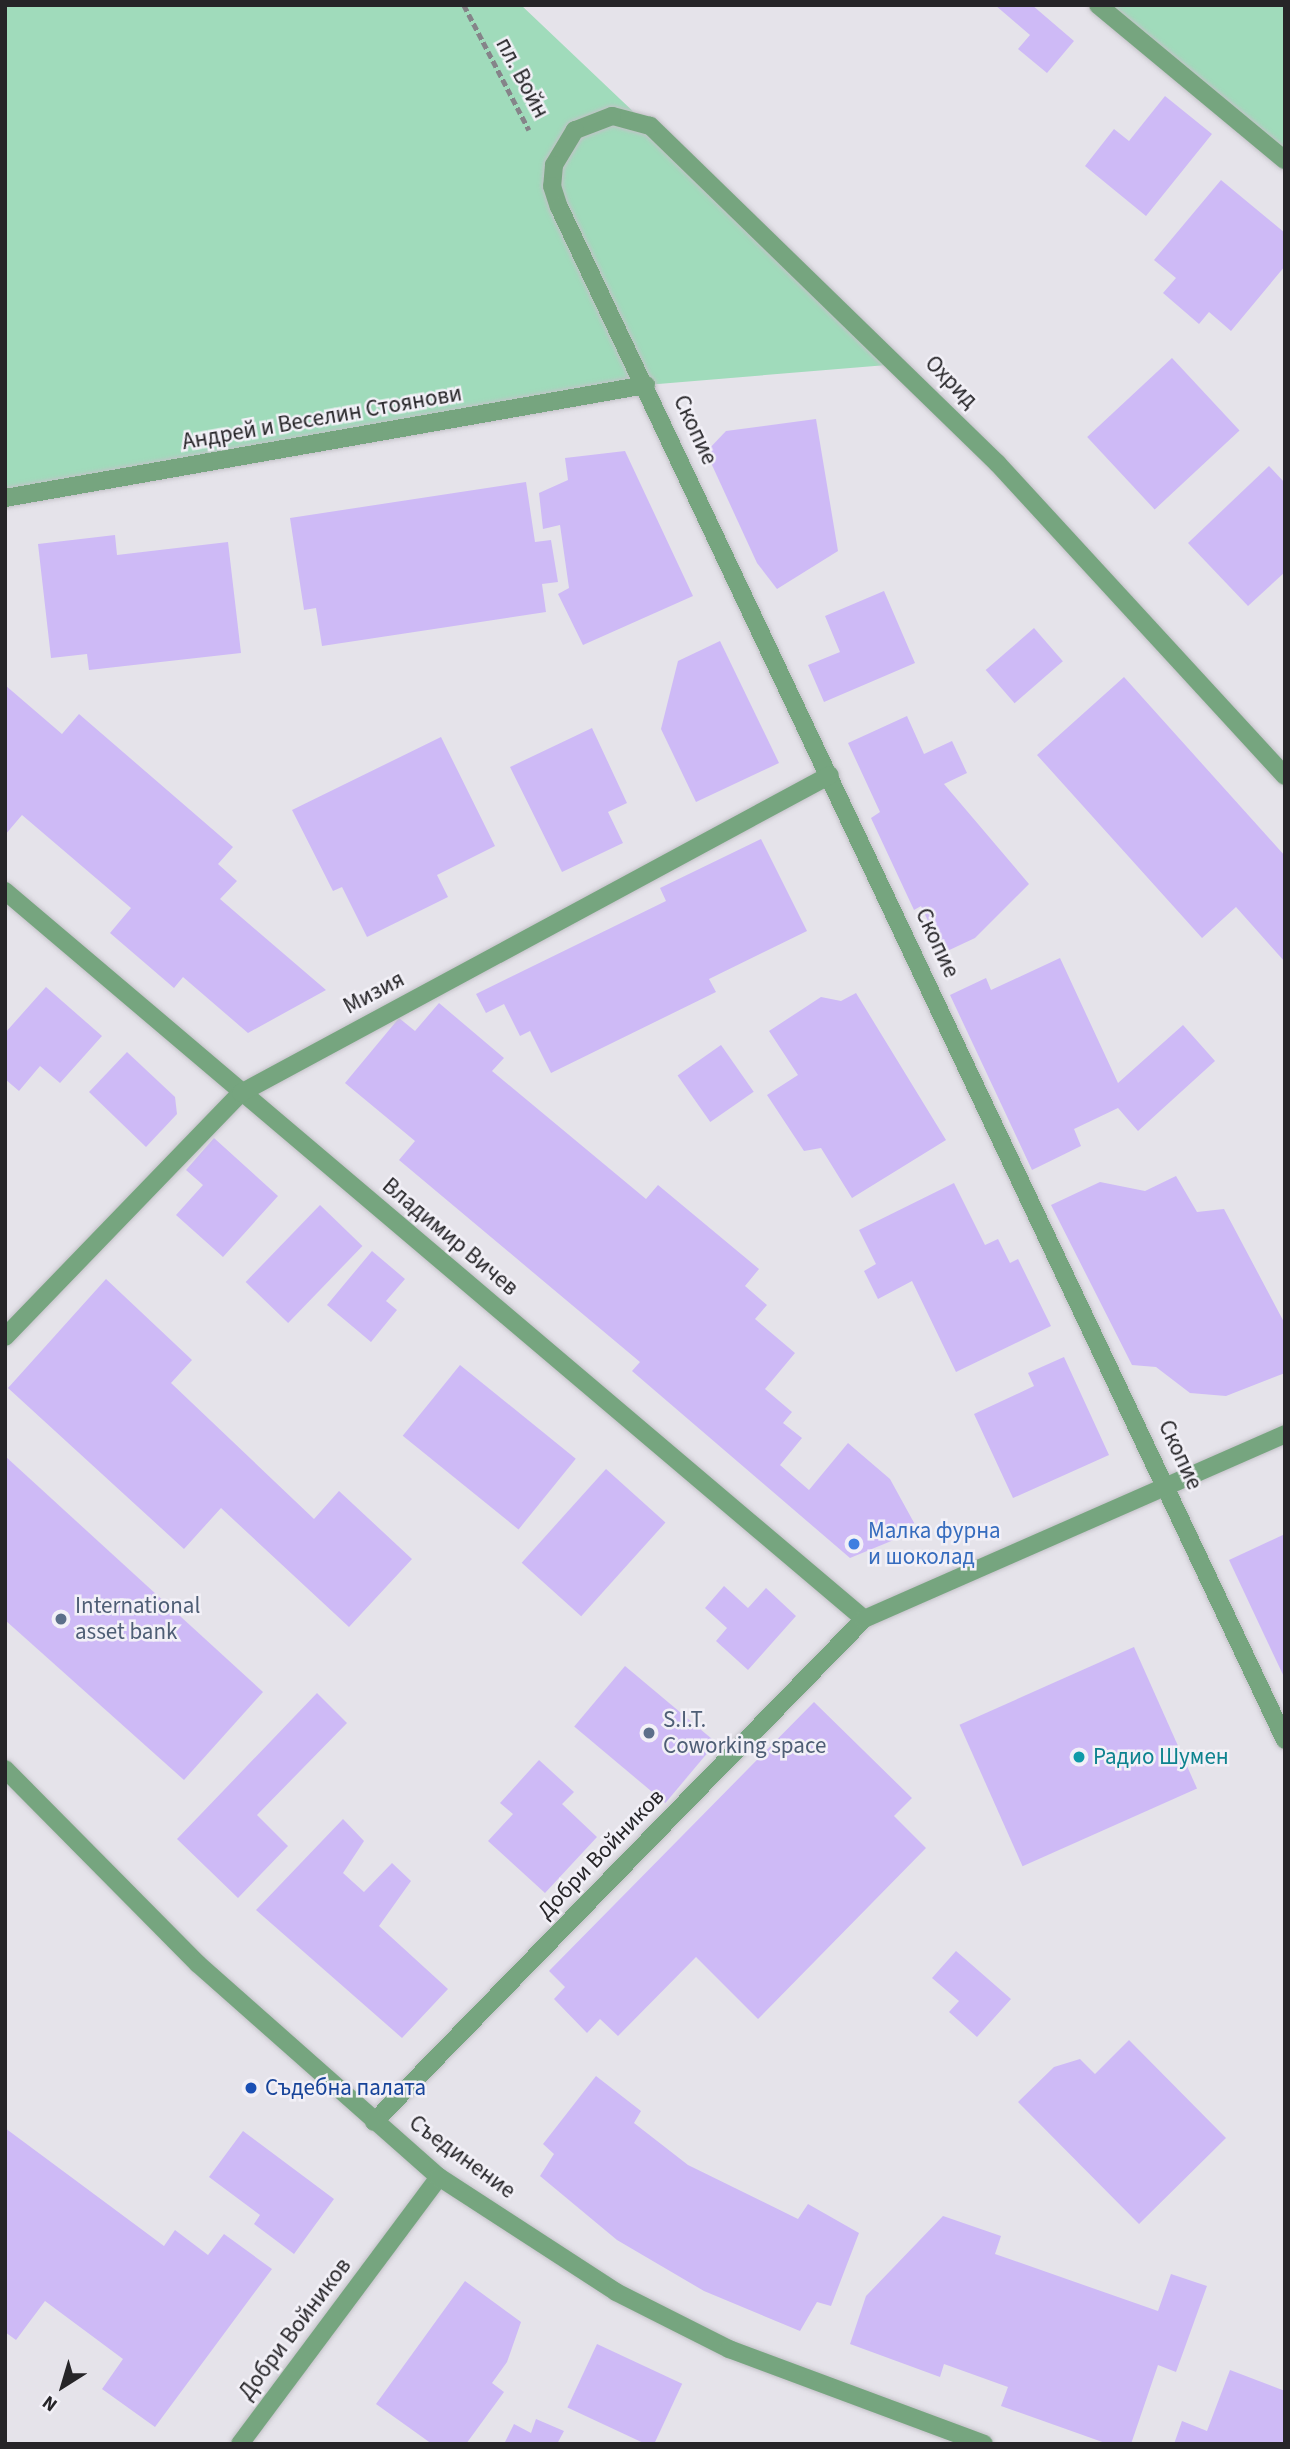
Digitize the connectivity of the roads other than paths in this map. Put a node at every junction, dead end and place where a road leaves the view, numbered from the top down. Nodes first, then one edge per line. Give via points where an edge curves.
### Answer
1 (1098, 5) edge
2 (1285, 160) edge
3 (554, 166) joint
4 (646, 385) junction
5 (5, 498) edge
6 (830, 775) junction
7 (1285, 776) edge
8 (5, 891) edge
9 (241, 1093) junction
10 (5, 1337) edge
11 (1285, 1434) edge
12 (1167, 1487) junction
13 (864, 1619) junction
14 (1285, 1740) edge
15 (8, 1779) edge
16 (374, 2122) junction
17 (439, 2177) junction
18 (240, 2444) edge
19 (984, 2444) edge

1 - 2 street
3 - 4 street, Скопие via 552,187 559,208
3 - 7 street, Охрид via 561,147 575,130 593,120 612,116 650,126 997,463
4 - 5 street, Андрей и Веселин Стоянови
4 - 6 street, Скопие
6 - 9 street, Мизия
6 - 12 street, Скопие
8 - 9 street, Владимир Вичев
9 - 10 street, Мизия
9 - 13 street, Владимир Вичев
11 - 12 street, Добри Войников
12 - 13 street, Добри Войников
12 - 14 street, Скопие
13 - 16 street, Добри Войников
15 - 16 street, Съединение via 198,1964
16 - 17 street, Съединение
17 - 18 street, Добри Войников
17 - 19 street, Съединение via 616,2292 729,2349

